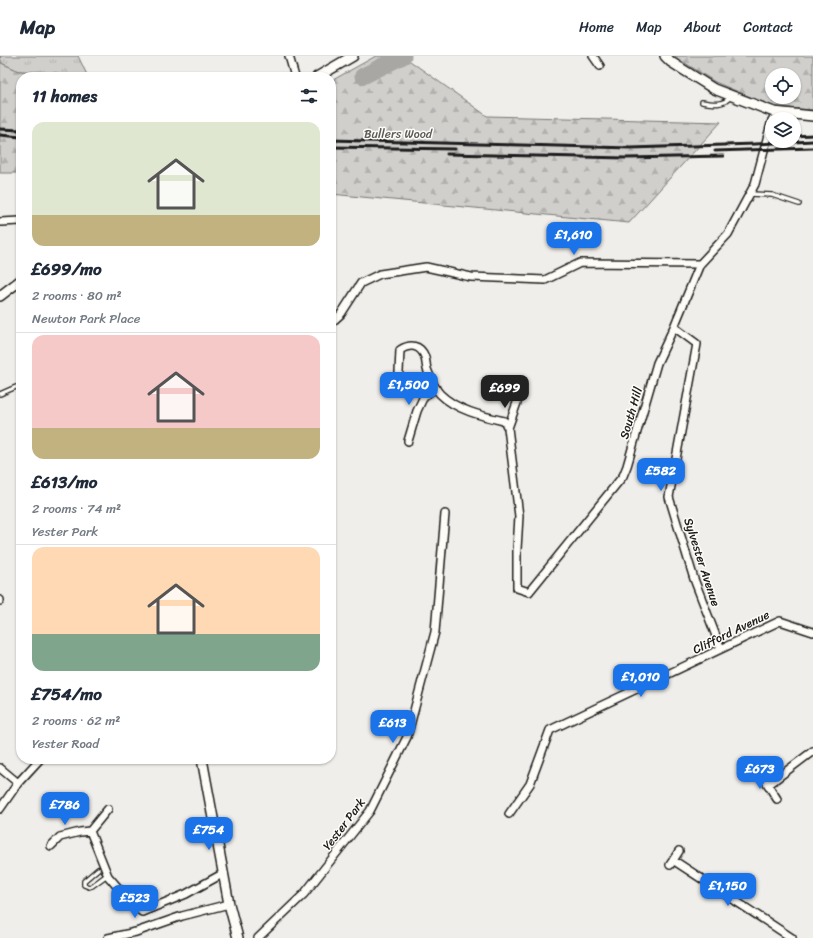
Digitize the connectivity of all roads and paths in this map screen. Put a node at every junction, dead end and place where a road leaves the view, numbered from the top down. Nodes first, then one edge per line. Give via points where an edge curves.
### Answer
1 (289, 56) edge
2 (353, 56) edge
3 (593, 56) edge
4 (665, 56) edge
5 (600, 66) dead end
6 (293, 72) edge
7 (326, 72) edge
8 (731, 95) junction
9 (702, 102) dead end
10 (765, 113) edge
11 (801, 116) edge
12 (813, 116) edge
13 (765, 147) edge
14 (750, 194) junction
15 (799, 204) dead end
16 (16, 221) edge
17 (0, 222) edge
18 (700, 264) junction
19 (16, 284) edge
20 (0, 296) edge
21 (336, 318) edge
22 (674, 327) junction
23 (399, 372) dead end
24 (16, 387) dead end
25 (436, 388) junction
26 (0, 394) edge
27 (519, 396) dead end
28 (508, 428) junction
29 (408, 441) dead end
30 (444, 514) dead end
31 (813, 632) edge
32 (721, 649) junction
33 (813, 751) edge
34 (35, 764) edge
35 (203, 764) edge
36 (0, 768) edge
37 (760, 772) dead end
38 (18, 783) junction
39 (768, 784) junction
40 (777, 800) dead end
41 (0, 809) edge
42 (108, 809) dead end
43 (509, 814) dead end
44 (90, 831) junction
45 (51, 846) dead end
46 (679, 851) dead end
47 (98, 869) dead end
48 (224, 873) junction
49 (107, 874) junction
50 (229, 904) junction
51 (108, 938) edge
52 (238, 938) edge
53 (258, 938) edge
54 (792, 938) edge

1 - 6 street
2 - 7 street
3 - 5 street
4 - 8 street via 714,89
8 - 9 lane via 722,104
8 - 10 street
11 - 12 street
13 - 14 street
14 - 15 lane via 772,195
14 - 18 street via 728,234
16 - 17 street
18 - 21 street via 580,263 545,280 472,277 426,267 380,274 360,283
18 - 22 street, South Hill
19 - 20 street
22 - 28 street, South Hill via 657,363 623,476 529,592 518,588 519,516
22 - 32 street, Sylvester Avenue via 697,344 669,497 694,579
23 - 25 street via 400,350 414,346 425,356 427,369
24 - 26 lane
25 - 28 street via 449,402 504,421
25 - 29 street via 424,396
27 - 28 street
30 - 53 street, Yester Park via 434,632 407,737 370,810 304,894
31 - 32 street, Clifford Avenue via 780,621
32 - 43 street, Clifford Avenue via 550,730 530,784
33 - 39 street
34 - 38 street
35 - 48 street
36 - 38 street
37 - 39 street
38 - 41 street
39 - 40 street
42 - 44 street
44 - 45 street via 60,837
44 - 49 street
46 - 54 street via 672,862
47 - 49 lane via 84,885 92,886
48 - 49 street via 186,894 142,912 132,905
48 - 50 street
50 - 51 street
50 - 52 street

